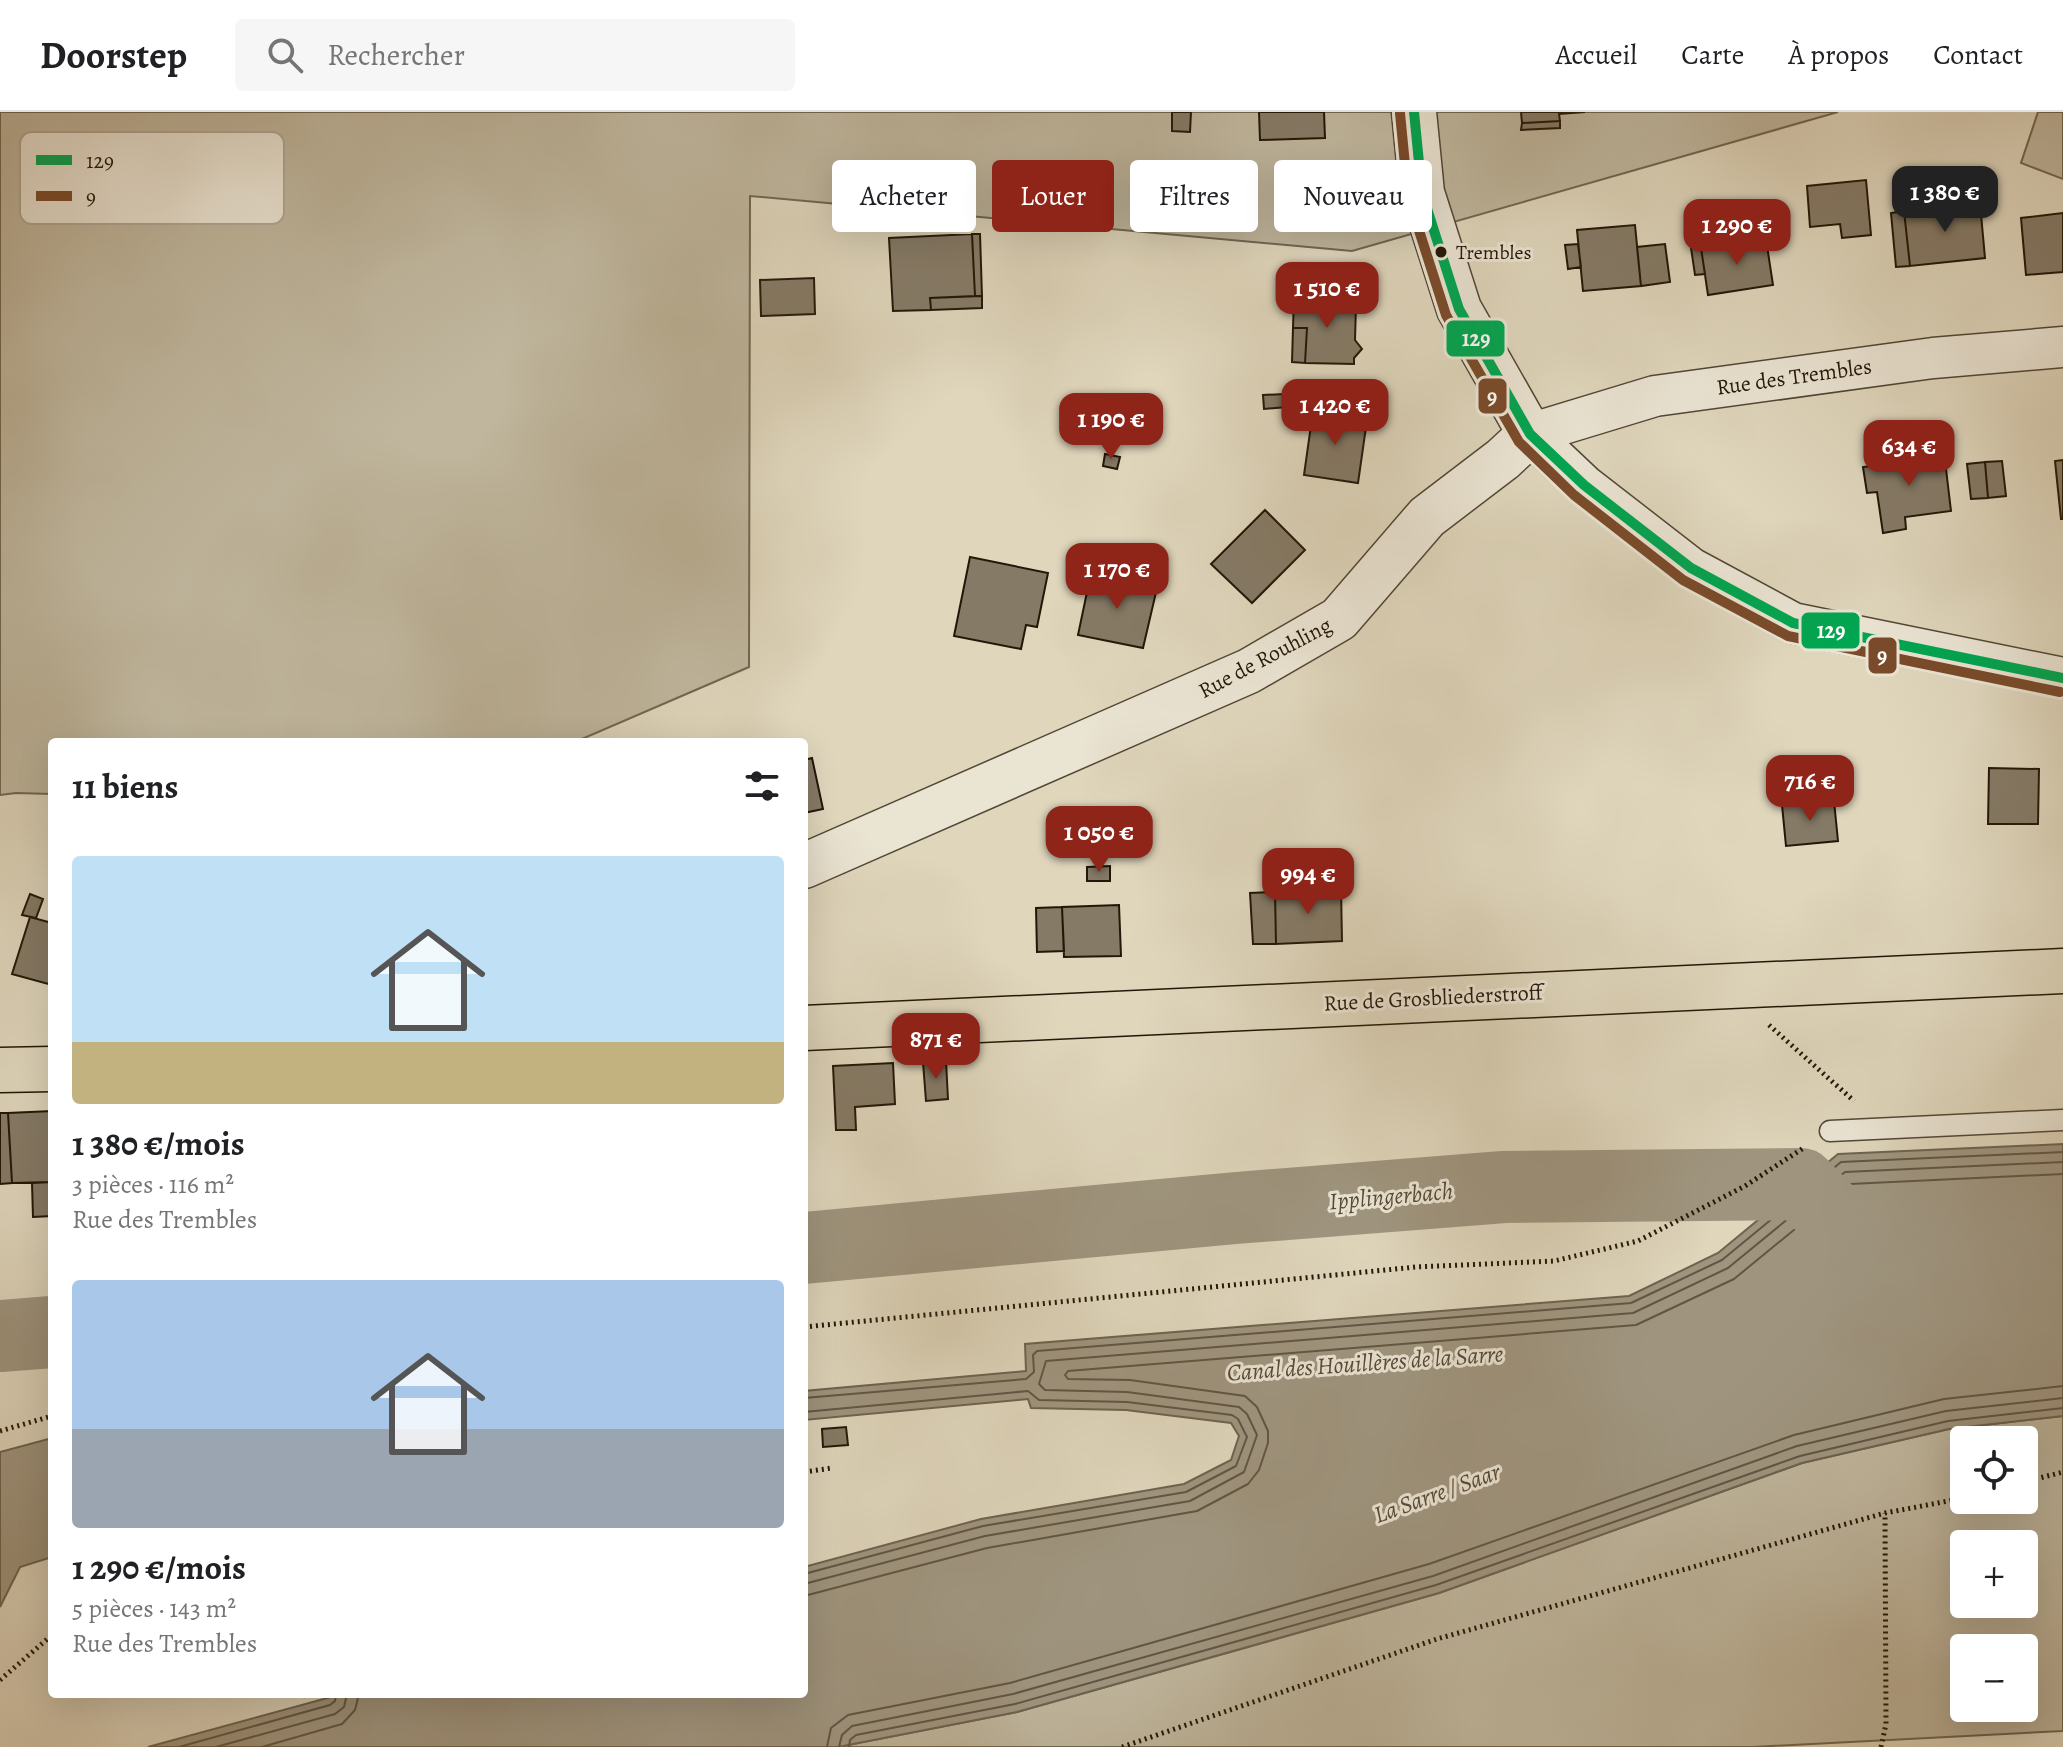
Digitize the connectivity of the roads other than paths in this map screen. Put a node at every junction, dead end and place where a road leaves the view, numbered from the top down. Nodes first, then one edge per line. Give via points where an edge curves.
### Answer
1 (1414, 112) edge
2 (2063, 347) edge
3 (1530, 434) junction
4 (2063, 678) edge
5 (808, 864) edge
6 (2063, 971) edge
7 (808, 1028) edge
8 (48, 1069) edge
9 (0, 1070) edge
10 (2063, 1120) edge
11 (1830, 1131) road end

1 - 3 street via 1422,193 1459,309
2 - 3 street, Rue des Trembles via 1933,358 1655,396
3 - 4 street via 1584,485 1691,568 1793,623
3 - 5 street, Rue de Rouhling via 1427,517 1339,619 1249,671
6 - 7 main road, Rue de Grosbliederstroff
8 - 9 main road
10 - 11 lane

